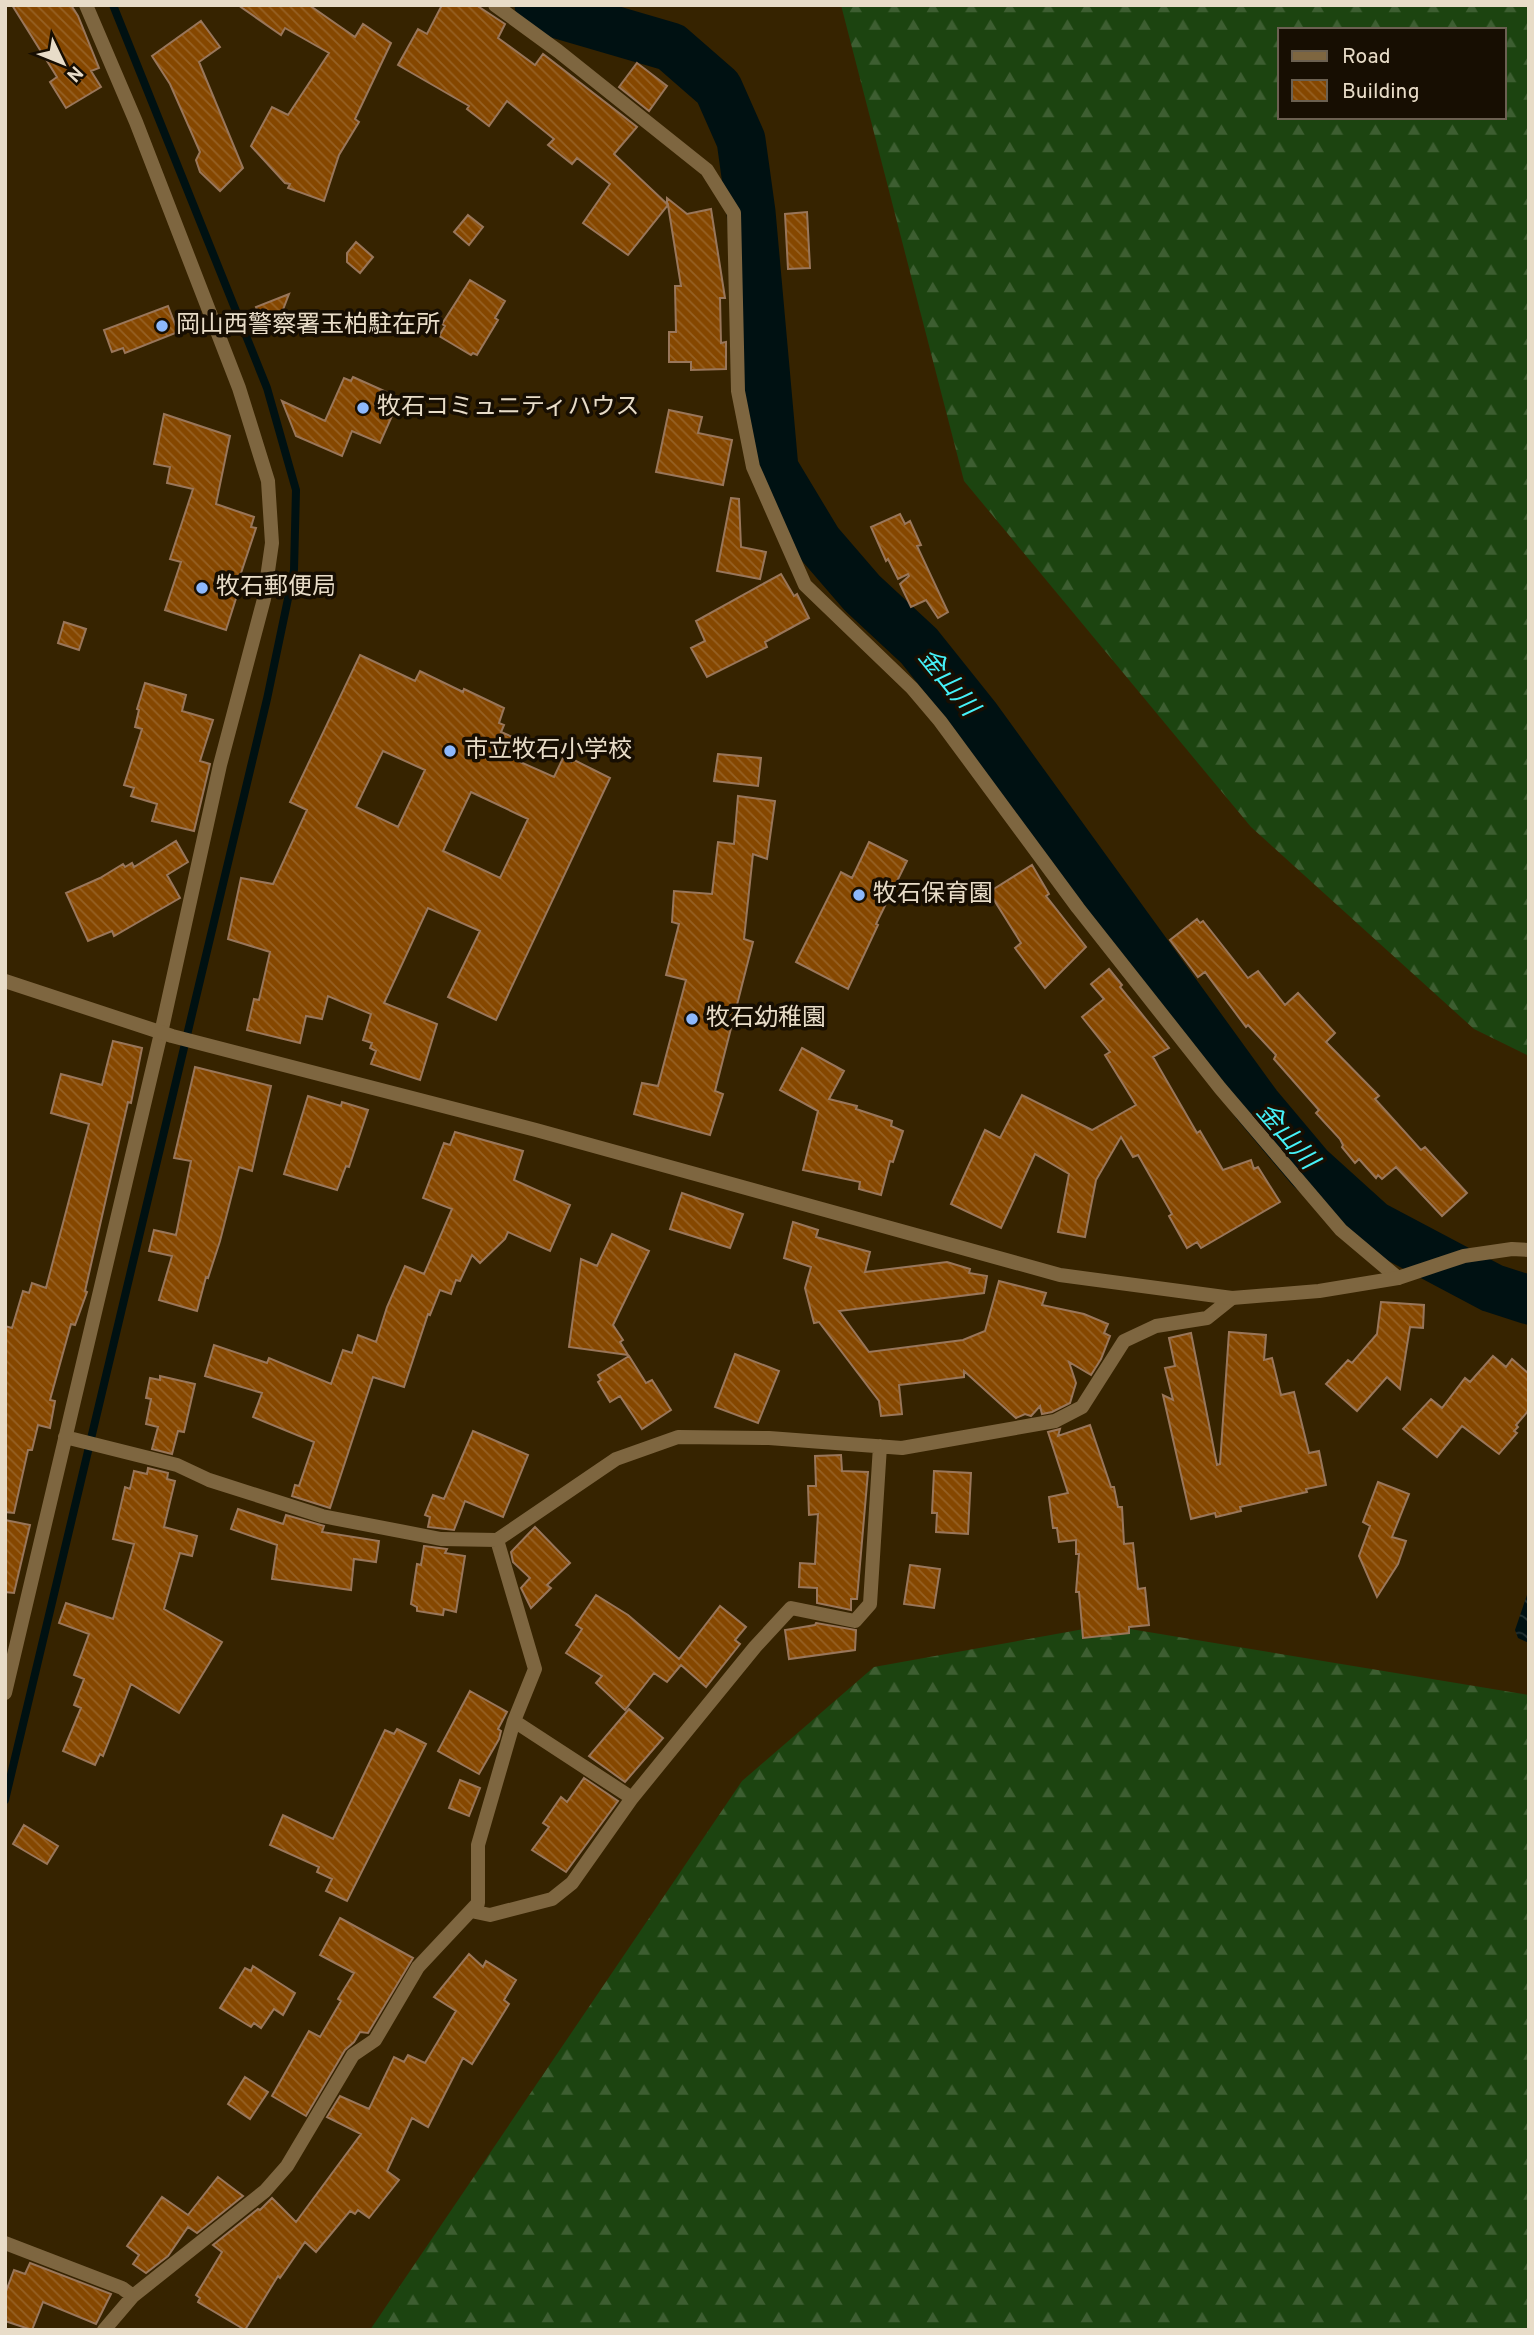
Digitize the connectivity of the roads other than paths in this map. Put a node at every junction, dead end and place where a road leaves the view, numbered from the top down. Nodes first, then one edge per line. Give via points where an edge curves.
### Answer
1 (86, 5) edge
2 (495, 5) edge
3 (5, 981) edge
4 (162, 1033) junction
5 (1529, 1250) edge
6 (1398, 1278) junction
7 (1233, 1298) junction
8 (65, 1437) junction
9 (880, 1446) junction
10 (496, 1540) junction
11 (5, 1693) edge
12 (514, 1721) junction
13 (632, 1798) junction
14 (471, 1911) junction
15 (5, 2243) edge
16 (133, 2296) junction
17 (104, 2330) edge

1 - 4 street via 239,388 268,481 272,543 264,599 220,765
2 - 6 street via 707,170 734,213 737,391 753,467 805,585 933,712 1078,908 1220,1088 1341,1230
3 - 4 street
4 - 7 street via 536,1130 1060,1275
4 - 8 street
5 - 6 street via 1464,1256
6 - 7 street
7 - 9 street via 1207,1318 1156,1326 1124,1341 1082,1407 1055,1421 902,1448
8 - 10 street via 177,1465 209,1480 322,1516 441,1539
8 - 11 street
9 - 10 street via 678,1437 616,1459
9 - 13 street via 870,1604 855,1621 791,1608
10 - 12 street via 535,1670
12 - 13 street
12 - 14 street via 478,1845 478,1903
13 - 14 street via 572,1883 552,1899 490,1915
14 - 16 street via 418,1968 376,2040 353,2055 287,2166 265,2191
15 - 16 street
16 - 17 street

